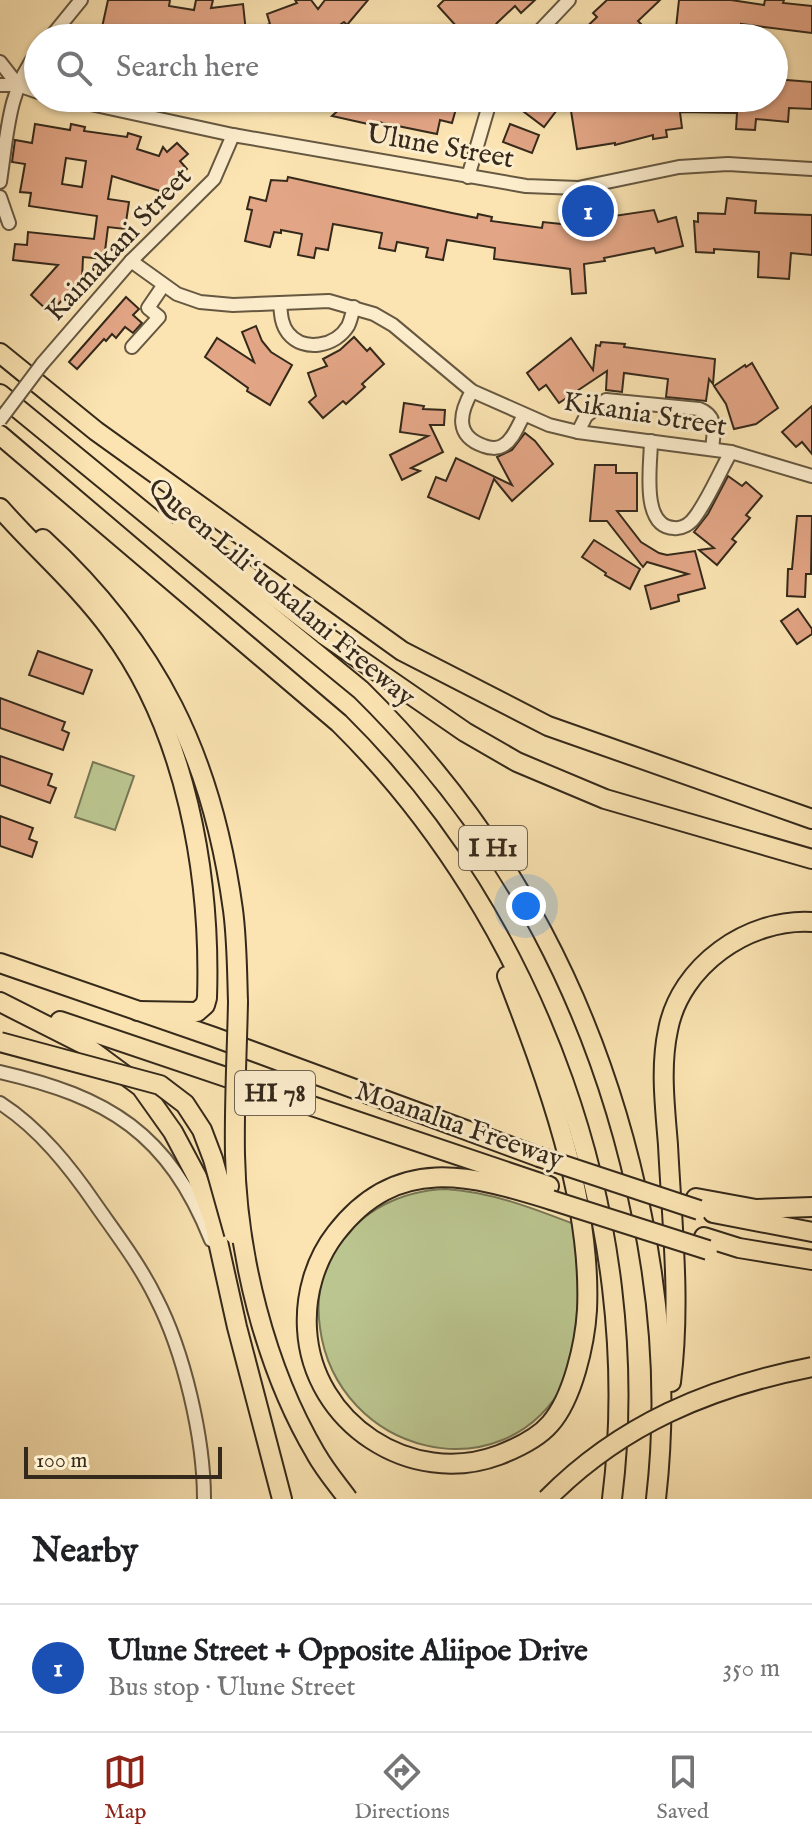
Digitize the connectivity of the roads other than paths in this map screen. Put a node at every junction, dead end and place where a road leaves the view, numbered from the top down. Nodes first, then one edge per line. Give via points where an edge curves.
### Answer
1 (81, 0) edge
2 (569, 0) edge
3 (61, 24) edge
4 (546, 24) edge
5 (0, 62) edge
6 (24, 75) edge
7 (0, 85) edge
8 (18, 85) junction
9 (24, 87) edge
10 (127, 112) edge
11 (487, 112) edge
12 (233, 135) junction
13 (812, 169) edge
14 (468, 177) junction
15 (0, 182) edge
16 (0, 197) edge
17 (9, 223) dead end
18 (131, 261) junction
19 (163, 286) junction
20 (280, 303) junction
21 (354, 307) junction
22 (132, 347) dead end
23 (0, 353) edge
24 (472, 391) junction
25 (0, 394) edge
26 (524, 415) junction
27 (0, 420) edge
28 (578, 432) junction
29 (0, 435) edge
30 (651, 441) junction
31 (712, 449) junction
32 (731, 452) junction
33 (79, 461) junction
34 (812, 476) edge
35 (0, 499) edge
36 (0, 508) edge
37 (812, 819) edge
38 (812, 859) edge
39 (481, 906) junction
40 (812, 922) edge
41 (6, 964) edge
42 (0, 1002) edge
43 (138, 1011) junction
44 (0, 1042) edge
45 (0, 1072) edge
46 (0, 1103) edge
47 (550, 1193) junction
48 (698, 1204) junction
49 (812, 1207) edge
50 (812, 1232) edge
51 (812, 1261) edge
52 (259, 1321) junction
53 (237, 1327) junction
54 (812, 1367) edge
55 (204, 1480) junction
56 (657, 1493) edge
57 (204, 1499) edge
58 (212, 1499) edge
59 (282, 1499) edge
60 (348, 1499) edge
61 (547, 1499) edge
62 (612, 1499) edge

1 - 3 street
2 - 4 street
5 - 8 street
6 - 8 street
7 - 8 street
8 - 9 street
8 - 15 street
10 - 12 street, Ulune Street
11 - 14 street
12 - 14 street, Ulune Street
12 - 18 street, Kaimakani Street via 214,179
13 - 14 street, Ulune Street via 691,166 578,188
16 - 17 street
18 - 19 street, Kikania Street
18 - 27 street, Kaimakani Street, bridge
19 - 20 street, Kikania Street via 200,302
19 - 22 street via 148,308 159,317
20 - 21 street, Kikania Street via 329,301
20 - 21 street via 286,332 308,346 336,339 348,326
21 - 24 street, Kikania Street via 393,325
23 - 37 highway via 96,431 402,651 548,726
24 - 26 street, Kikania Street
24 - 26 street via 462,423 472,441 489,448 502,446
25 - 33 highway, Queen Liliʻuokalani Freeway / I H1
26 - 28 street, Kikania Street
28 - 30 street, Kikania Street
28 - 31 street via 586,416 606,400 699,409 714,421
29 - 39 highway, I H1 via 339,723 412,806
30 - 31 street, Kikania Street
30 - 32 street via 650,502 653,515 668,528 677,529 694,518
31 - 32 street, Kikania Street
32 - 34 street, Kikania Street
33 - 38 highway via 440,715 517,762 605,799
33 - 56 highway, Queen Liliʻuokalani Freeway / I H1 via 397,725 459,800 536,918 581,1008 631,1158 661,1351
35 - 52 highway, bridge via 121,621 163,685 206,788 234,913 235,1156 243,1239
36 - 43 highway via 90,603 129,655 160,717 183,782 202,895 207,998 197,1012
39 - 47 highway via 550,1092 584,1234 587,1309 581,1355 551,1423 524,1444 493,1457 459,1464 425,1462 370,1440 350,1424 320,1383 309,1351 306,1317 311,1284 332,1238 382,1194 429,1178 466,1177
39 - 62 highway, I H1 via 530,997 587,1153 613,1299 619,1378
40 - 56 highway via 762,929 725,947 689,982 668,1026 664,1080 676,1325
41 - 43 highway, Moanalua Freeway / HI 78
42 - 47 highway, Moanalua Freeway / HI 78
42 - 53 highway via 83,1044 141,1087 197,1177 213,1219
43 - 48 highway, Moanalua Freeway / HI 78
44 - 52 highway, bridge via 160,1085 185,1104 213,1159
45 - 53 street via 96,1102 143,1134 165,1157 203,1222
46 - 55 street via 66,1163 156,1297 178,1347
47 - 51 highway, bridge via 734,1255
48 - 49 highway
48 - 50 highway via 746,1221
52 - 60 highway, bridge via 316,1454
53 - 59 highway
54 - 61 highway, bridge via 735,1384 683,1404 596,1456
55 - 57 street
55 - 58 street

